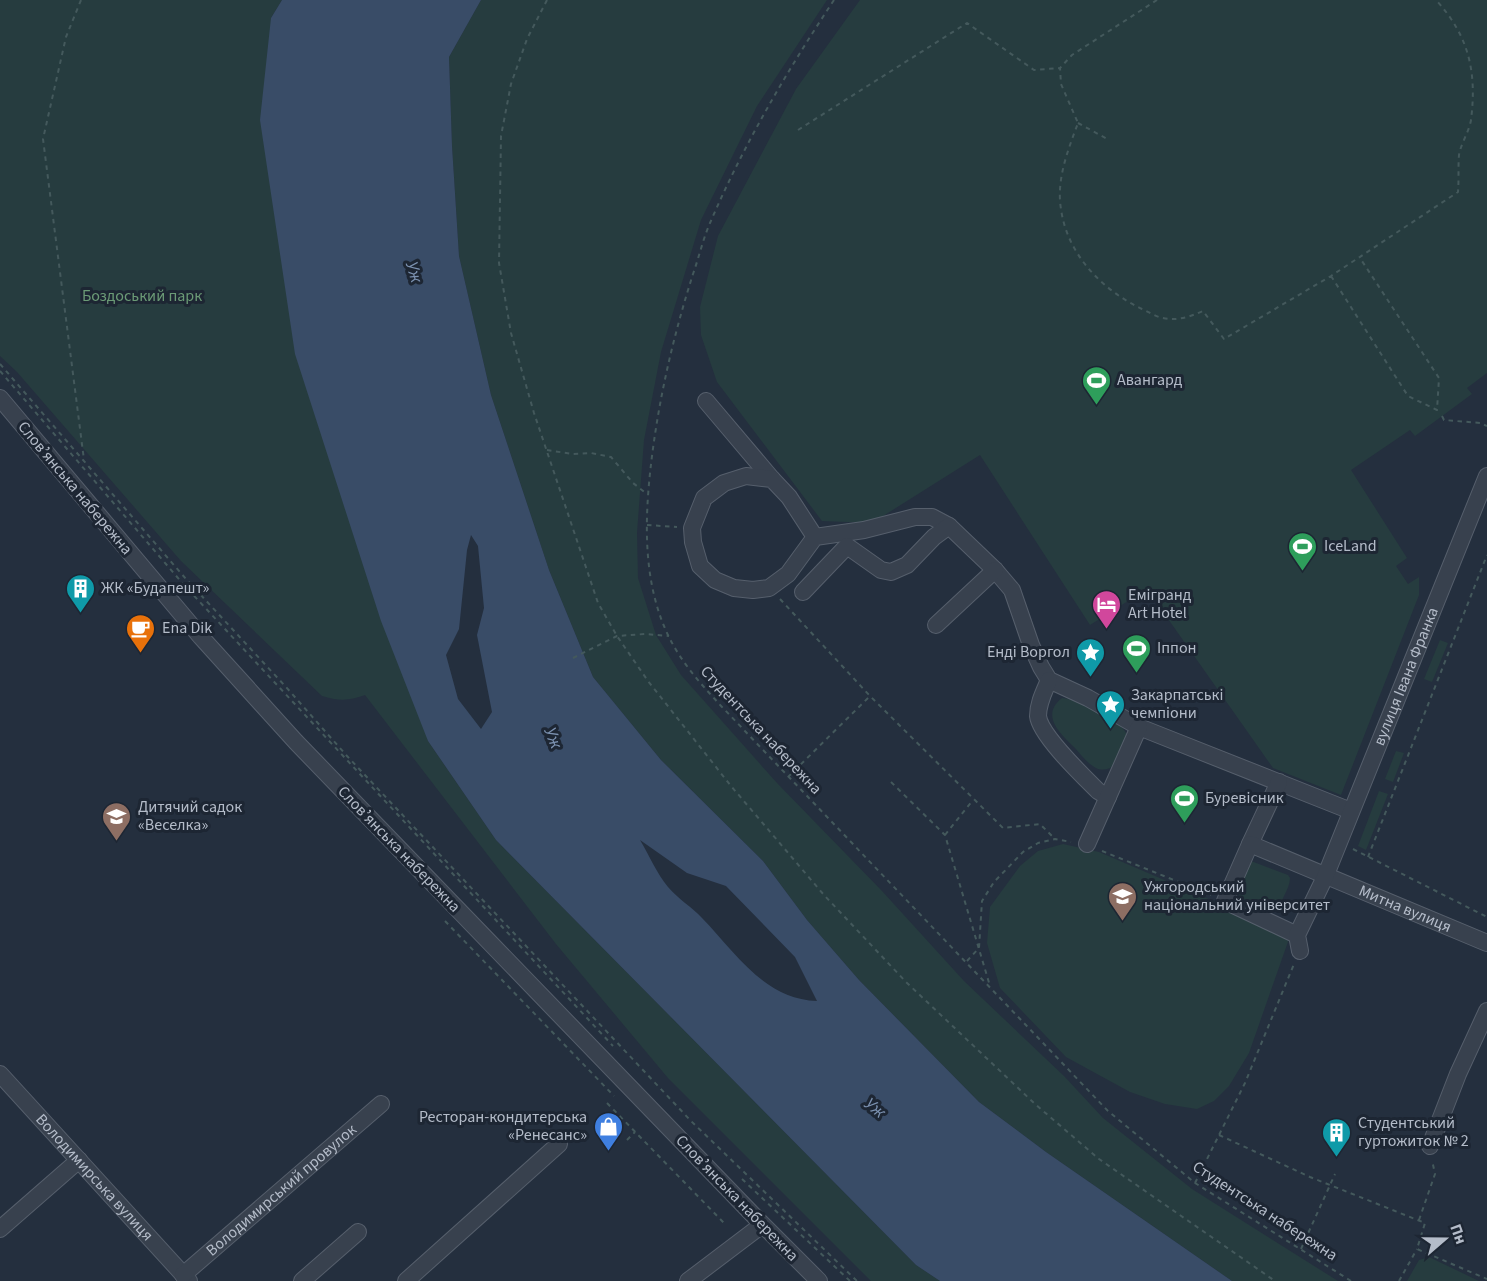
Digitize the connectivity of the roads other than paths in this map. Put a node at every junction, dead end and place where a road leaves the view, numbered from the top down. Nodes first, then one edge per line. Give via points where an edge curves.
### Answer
1 (0, 398) edge
2 (706, 401) dead end
3 (1487, 478) edge
4 (772, 479) junction
5 (949, 526) junction
6 (815, 537) junction
7 (995, 570) junction
8 (803, 592) dead end
9 (936, 626) dead end
10 (1049, 680) junction
11 (1139, 727) junction
12 (1279, 782) junction
13 (1108, 797) junction
14 (1351, 811) junction
15 (1087, 844) road end
16 (1250, 844) junction
17 (1325, 877) junction
18 (1487, 943) edge
19 (1487, 1011) edge
20 (0, 1074) edge
21 (381, 1104) dead end
22 (559, 1144) dead end
23 (1430, 1146) road end
24 (79, 1160) junction
25 (762, 1225) junction
26 (0, 1229) edge
27 (358, 1232) dead end
28 (186, 1278) edge
29 (302, 1281) edge
30 (406, 1281) edge
31 (688, 1281) edge
32 (819, 1281) edge

1 - 25 street, Словʼянська набережна via 201,637 290,736
2 - 4 street
3 - 14 street, вулиця Івана Франка
4 - 6 street via 789,496
4 - 6 street via 746,476 723,483 704,498 692,528 700,566 715,580 734,588 769,588 789,574
5 - 6 street via 932,517 915,518
5 - 7 street
5 - 8 street via 907,565 891,572 881,570 847,546
7 - 9 street
7 - 10 street via 1012,590 1031,645
10 - 11 street
10 - 13 street via 1038,717 1045,734
11 - 12 street
11 - 13 street
12 - 14 street
12 - 16 street
13 - 15 street
14 - 17 street, вулиця Івана Франка
16 - 17 street, Митна вулиця
16 - 17 street, вулиця Івана Франка via 1225,901 1299,943
17 - 18 street, Митна вулиця
19 - 23 street
20 - 24 street, Володимирська вулиця
21 - 28 street, Володимирський провулок
22 - 30 street
24 - 26 street
24 - 28 street, Володимирська вулиця
25 - 31 street
25 - 32 street, Словʼянська набережна
27 - 29 street

